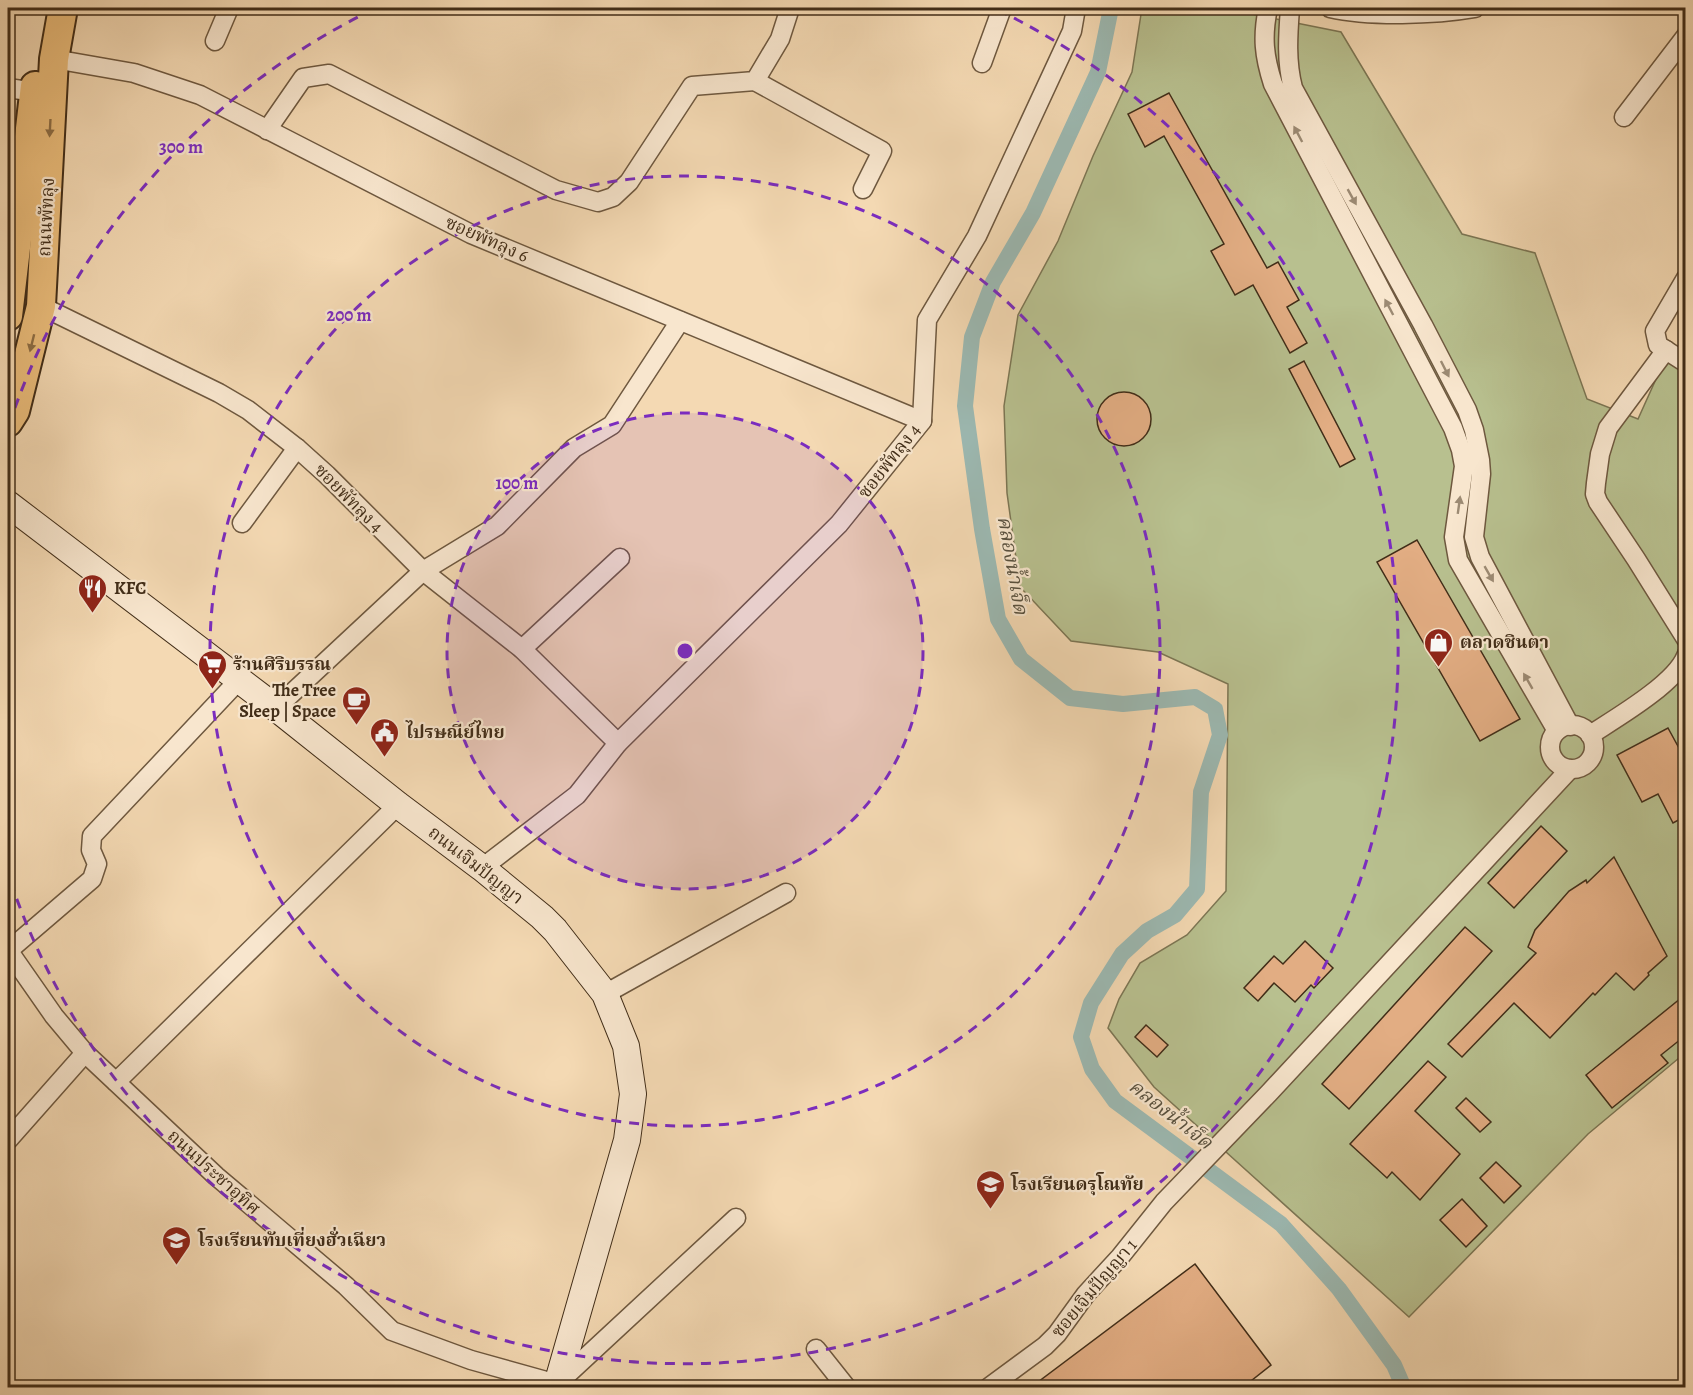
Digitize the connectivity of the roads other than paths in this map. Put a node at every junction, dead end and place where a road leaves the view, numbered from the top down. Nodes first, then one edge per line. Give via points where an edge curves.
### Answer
1 (47, 8) edge
2 (63, 8) edge
3 (230, 8) edge
4 (790, 8) edge
5 (1002, 8) edge
6 (1076, 8) edge
7 (1268, 8) edge
8 (1290, 8) edge
9 (1330, 8) edge
10 (1465, 8) edge
11 (1395, 10) edge
12 (1686, 36) edge
13 (215, 41) dead end
14 (54, 59) junction
15 (982, 63) dead end
16 (755, 81) junction
17 (21, 90) edge
18 (1285, 91) junction
19 (1624, 117) dead end
20 (267, 130) junction
21 (863, 189) dead end
22 (1686, 278) edge
23 (8, 306) edge
24 (41, 306) junction
25 (680, 321) junction
26 (1423, 325) junction
27 (1405, 337) junction
28 (1665, 350) junction
29 (1686, 363) edge
30 (922, 421) junction
31 (8, 422) edge
32 (297, 448) junction
33 (1471, 481) junction
34 (8, 504) edge
35 (242, 523) dead end
36 (620, 558) dead end
37 (423, 571) junction
38 (1686, 639) edge
39 (522, 649) junction
40 (1686, 656) edge
41 (239, 680) junction
42 (276, 708) junction
43 (1564, 729) junction
44 (1590, 735) junction
45 (618, 743) junction
46 (1569, 769) junction
47 (398, 805) junction
48 (482, 868) junction
49 (786, 893) dead end
50 (8, 950) edge
51 (605, 994) junction
52 (85, 1053) junction
53 (116, 1082) junction
54 (8, 1140) edge
55 (736, 1218) dead end
56 (816, 1349) dead end
57 (557, 1386) edge
58 (847, 1388) edge
59 (987, 1388) edge

1 - 17 main road, ถนนพัทลุง via 40,42
2 - 14 main road, ถนนพัทลุง
3 - 13 street
4 - 16 street via 780,39
5 - 15 street
6 - 30 street, ซอยพัทลุง 4 via 1072,31 977,236 927,320
7 - 18 street via 1265,58
8 - 18 street
9 - 11 street
10 - 11 street
12 - 19 street
14 - 20 street, ซอยพัทลุง 6 via 134,73 200,95
14 -> 24 main road, ถนนพัทลุง
16 - 20 street via 692,86 629,182 613,197 598,202 556,190 329,74 303,78
16 - 21 street via 882,151
17 - 23 main road, ถนนพัทลุง
18 -> 26 street
27 -> 18 street
20 - 25 street, ซอยพัทลุง 6 via 471,234
22 - 28 street via 1655,332 1658,345
24 -> 31 main road, ถนนพัทลุง via 15,411
24 - 32 street, ซอยพัทลุง 4 via 219,393
25 - 30 street, ซอยพัทลุง 6
25 - 37 street via 612,424 574,448 497,526
26 - 27 street
26 -> 33 street via 1474,430 1480,460
27 - 33 street via 1453,428
28 - 29 street
28 - 38 street via 1608,428 1595,494
30 - 45 street, ซอยพัทลุง 4 via 839,524
32 - 35 street
32 - 37 street, ซอยพัทลุง 4
33 - 43 street via 1454,537 1458,560
34 - 41 street, ถนนเจิมปัญญา
36 - 39 street
37 - 39 street, ซอยพัทลุง 4
37 - 42 street
39 - 45 street, ซอยพัทลุง 4
40 - 44 street via 1659,687
41 - 42 street, ถนนเจิมปัญญา
41 - 50 street via 92,836 91,850 97,864 92,879
42 - 47 street, ถนนเจิมปัญญา
43 - 44 street via 1581,727
43 - 46 street via 1551,744 1553,758
44 - 46 street via 1594,748 1590,761
45 - 48 street, ซอยพัทลุง 4 via 577,795
46 - 59 street, ซอยเจิมปัญญา 1 via 1164,1202 1057,1334
47 - 48 street, ถนนเจิมปัญญา
47 - 53 street
48 - 51 street, ถนนเจิมปัญญา via 555,930
49 - 51 street
50 - 52 street, ถนนประชาอุทิศ
51 - 57 street, ถนนเจิมปัญญา via 626,1046 633,1094 627,1140
52 - 53 street, ถนนประชาอุทิศ
52 - 54 street
53 - 57 street, ถนนประชาอุทิศ via 392,1331
55 - 57 street
56 - 58 street

